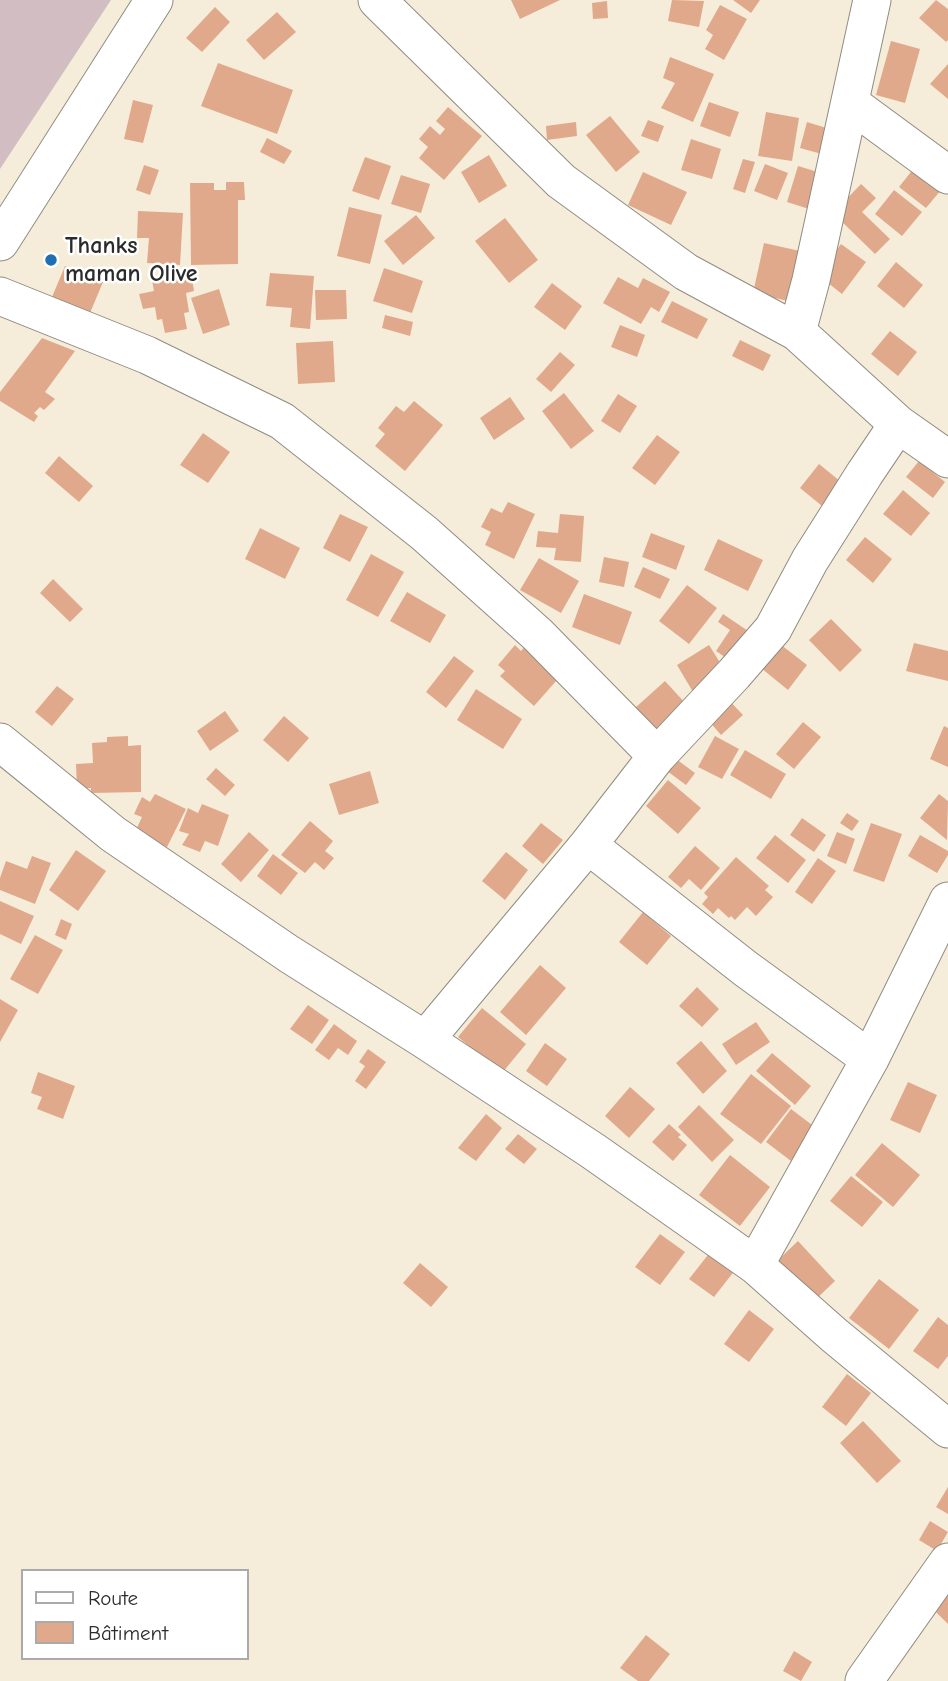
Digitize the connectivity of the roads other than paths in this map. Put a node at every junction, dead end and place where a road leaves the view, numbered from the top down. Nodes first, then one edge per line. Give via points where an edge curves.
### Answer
1 (155, 0) edge
2 (377, 0) edge
3 (872, 0) edge
4 (850, 103) junction
5 (948, 175) edge
6 (0, 242) edge
7 (0, 296) edge
8 (797, 332) junction
9 (898, 424) junction
10 (948, 459) edge
11 (0, 742) edge
12 (657, 756) junction
13 (589, 845) junction
14 (948, 901) edge
15 (425, 1040) junction
16 (870, 1059) junction
17 (755, 1265) junction
18 (948, 1429) edge
19 (948, 1562) edge
20 (864, 1681) edge

1 - 6 street
2 - 8 street via 561,181 686,272
3 - 4 street
4 - 5 street
4 - 8 street
7 - 12 street via 147,355 282,421 424,533 537,634
8 - 9 street
9 - 10 street
9 - 12 street via 810,560 773,629
11 - 15 street via 113,834
12 - 13 street
13 - 15 street
13 - 16 street via 746,969
14 - 16 street
15 - 17 street
16 - 17 street
17 - 18 street
19 - 20 street

